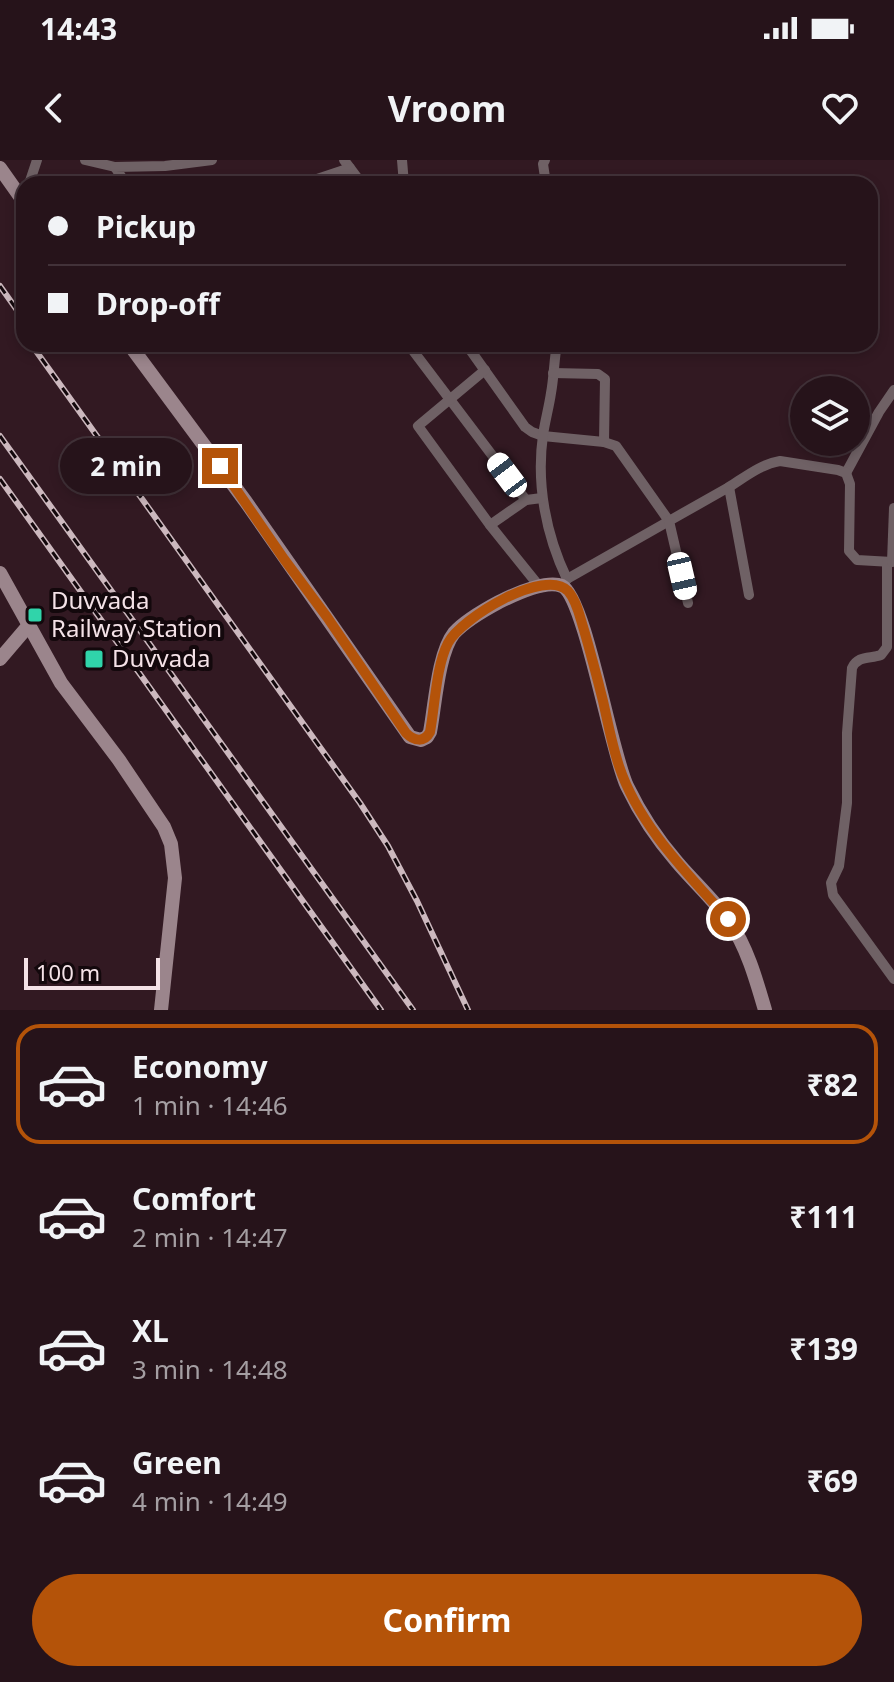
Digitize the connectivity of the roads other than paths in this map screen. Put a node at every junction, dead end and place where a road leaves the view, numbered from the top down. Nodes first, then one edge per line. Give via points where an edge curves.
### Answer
1 (85, 160) edge
2 (212, 160) edge
3 (347, 164) edge
4 (115, 167) junction
5 (0, 168) edge
6 (121, 176) edge
7 (322, 176) edge
8 (16, 185) edge
9 (135, 352) edge
10 (414, 352) edge
11 (472, 352) edge
12 (556, 352) edge
13 (485, 370) junction
14 (553, 373) junction
15 (894, 390) edge
16 (450, 399) junction
17 (543, 436) junction
18 (604, 442) junction
19 (846, 473) junction
20 (729, 487) junction
21 (542, 498) junction
22 (526, 500) junction
23 (894, 508) edge
24 (669, 521) junction
25 (490, 525) junction
26 (891, 562) edge
27 (0, 573) edge
28 (565, 583) junction
29 (539, 586) junction
30 (749, 595) dead end
31 (688, 603) dead end
32 (891, 612) edge
33 (29, 625) junction
34 (0, 659) edge
35 (894, 979) edge
36 (161, 1010) edge
37 (765, 1010) edge

1 - 4 street
2 - 4 street
3 - 7 street
4 - 6 street
5 - 8 street
9 - 29 street via 410,737 421,740 430,732 447,645 455,632 480,612
10 - 16 street
11 - 13 street
12 - 14 street
13 - 16 street
13 - 17 street via 525,427
14 - 17 street
14 - 18 street via 598,374 605,379
15 - 19 street
16 - 22 street
16 - 25 street via 418,426
17 - 18 street
17 - 21 street
18 - 24 street via 620,450
19 - 20 street via 780,461
19 - 26 street via 849,551 857,560
20 - 24 street
20 - 30 street
21 - 22 street
21 - 28 street
22 - 25 street
23 - 26 street
24 - 28 street
24 - 31 street
25 - 29 street
26 - 32 street
27 - 33 street
28 - 29 street
28 - 37 street via 579,613 627,786 661,842 728,919
32 - 35 street via 885,652 860,659 852,668 847,803 831,889
33 - 34 street
33 - 36 street via 61,683 119,760 171,844 175,878

